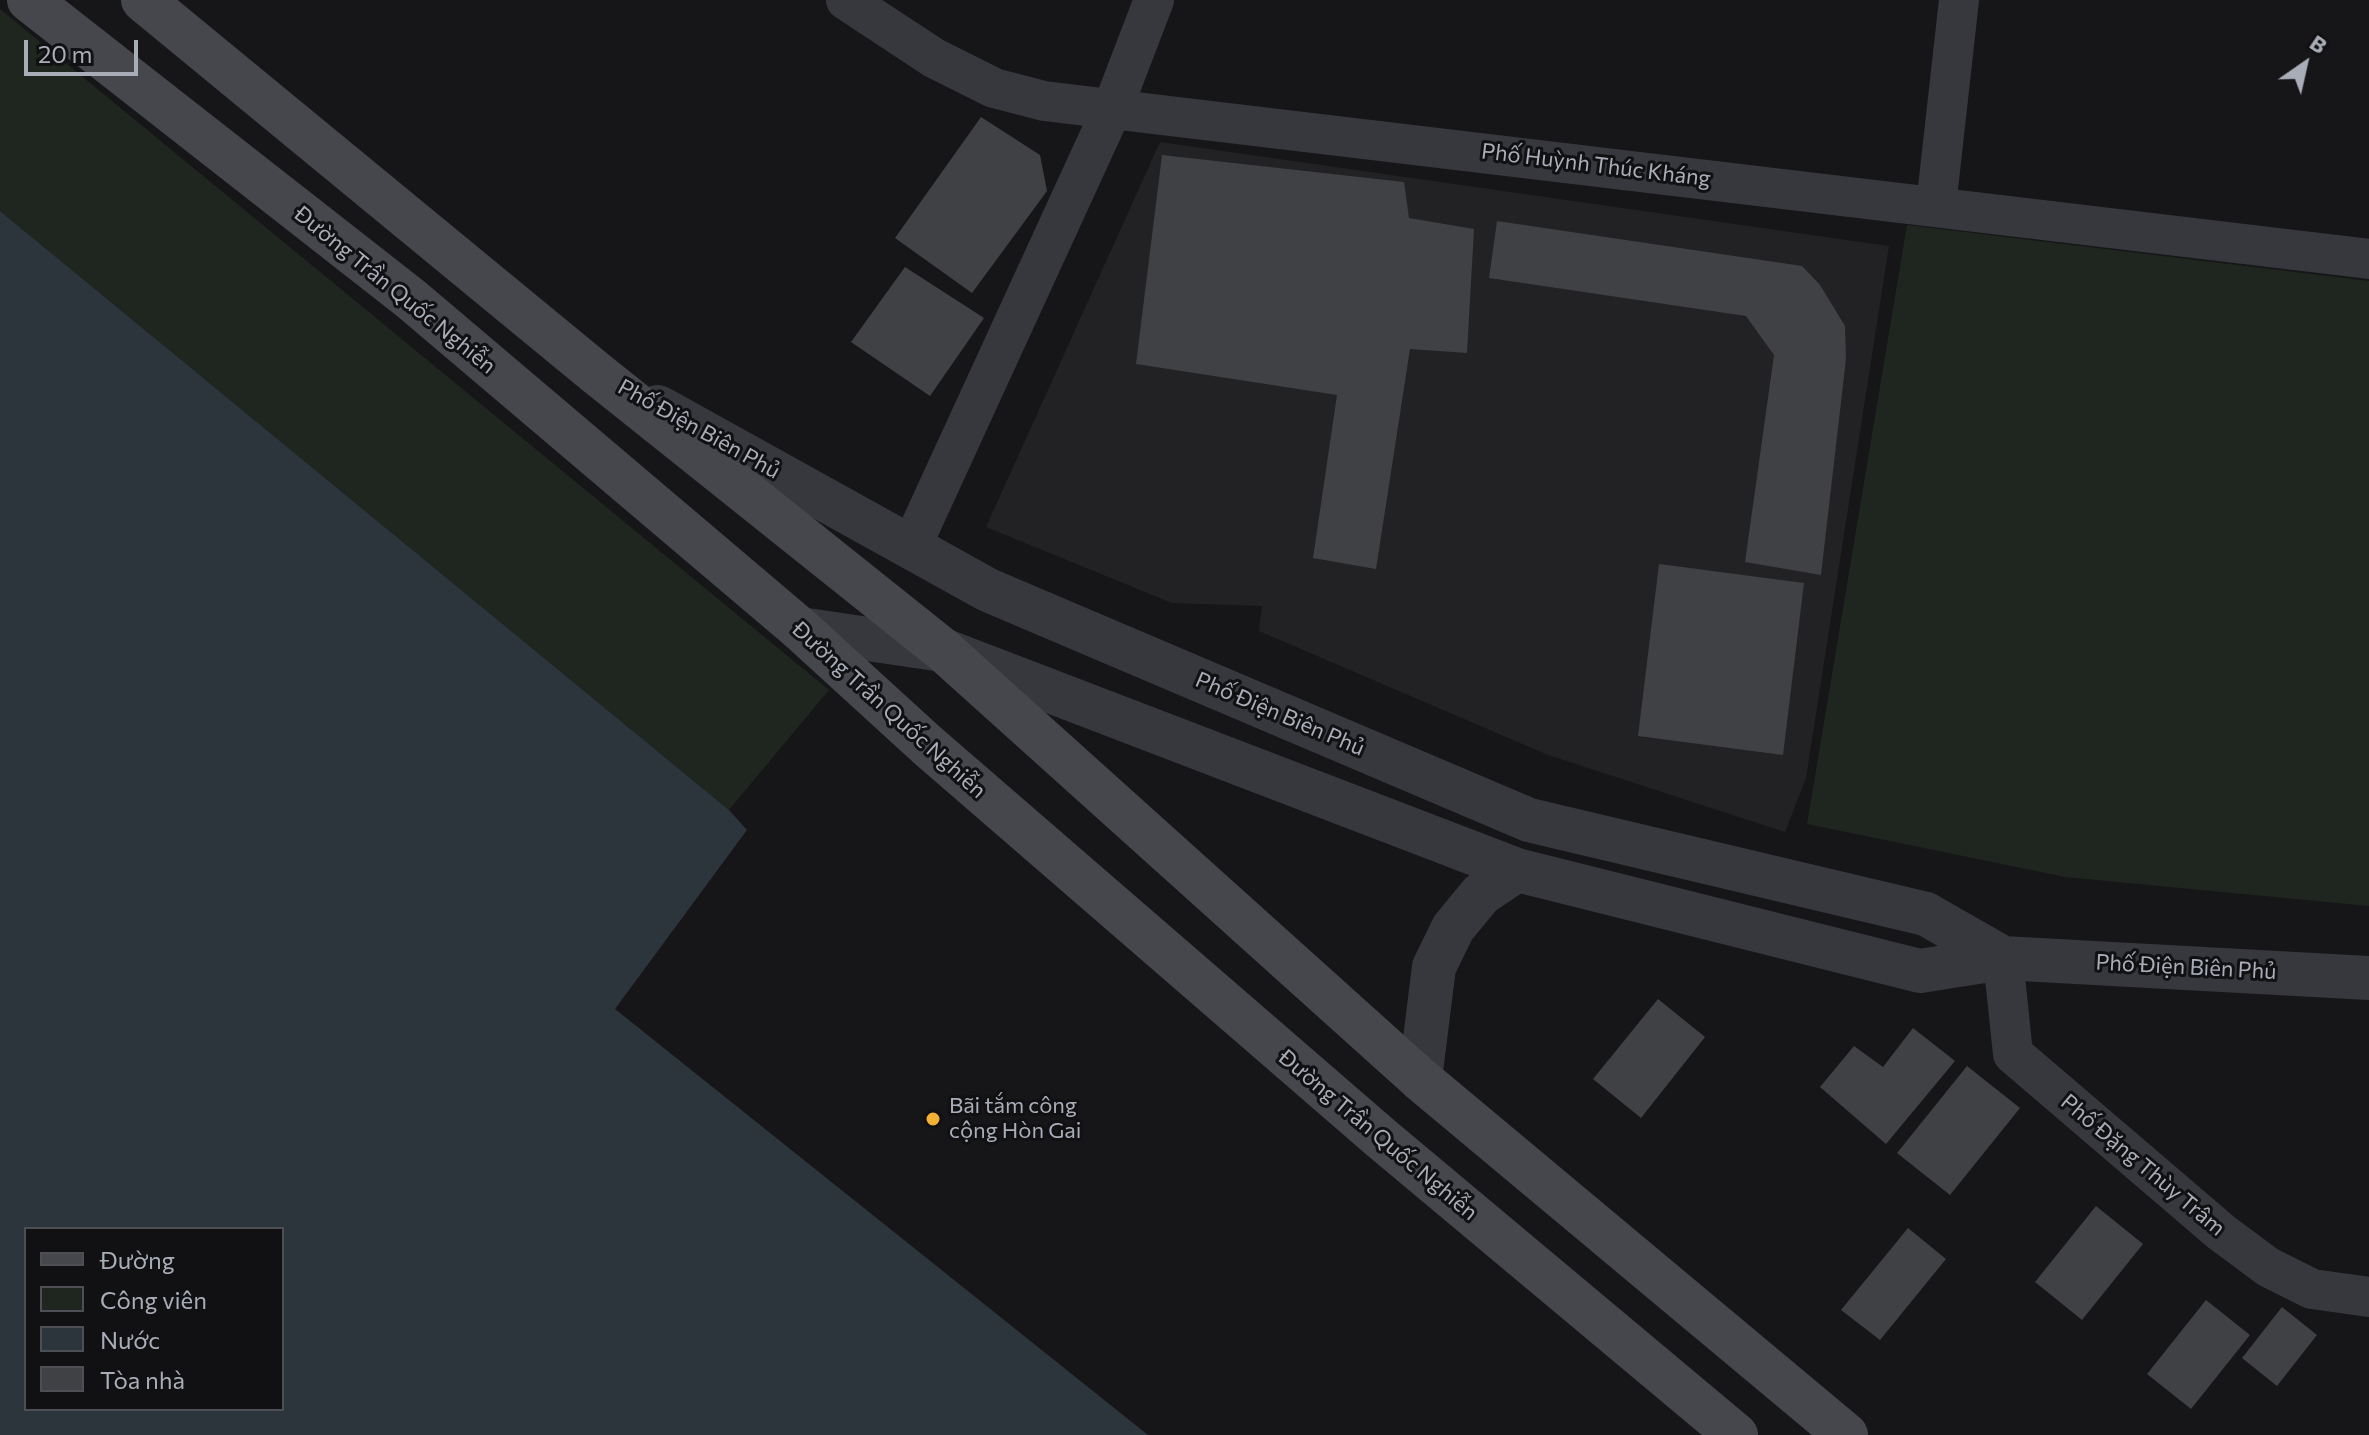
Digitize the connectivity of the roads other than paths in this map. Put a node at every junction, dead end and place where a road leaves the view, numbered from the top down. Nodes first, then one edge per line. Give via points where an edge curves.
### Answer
1 (29, 0) edge
2 (143, 0) edge
3 (846, 0) edge
4 (1154, 0) edge
5 (1959, 0) edge
6 (1113, 107) junction
7 (1936, 206) junction
8 (2369, 259) edge
9 (595, 372) junction
10 (911, 547) junction
11 (800, 629) junction
12 (943, 650) junction
13 (1517, 870) junction
14 (2003, 958) junction
15 (2369, 978) edge
16 (1420, 1079) junction
17 (2369, 1297) edge
18 (1736, 1435) edge
19 (1846, 1435) edge

1 - 11 main road, Đường Trần Quốc Nghiễn via 411,299
2 - 9 main road
3 - 6 street, Phố Huỳnh Thúc Kháng via 934,58 994,88 1044,101
4 - 6 street
5 - 7 street
6 - 7 street, Phố Huỳnh Thúc Kháng
6 - 10 street
7 - 8 street, Phố Huỳnh Thúc Kháng
9 - 10 street, Phố Điện Biên Phủ
9 - 12 main road
10 - 14 street, Phố Điện Biên Phủ via 988,590 1529,820 1926,914
11 - 12 street, Phố Điện Biên Phủ
11 - 18 main road, Đường Trần Quốc Nghiễn via 1368,1128
12 - 13 street, Phố Điện Biên Phủ
12 - 16 main road
13 - 14 street, Phố Điện Biên Phủ via 1920,971
13 - 16 street via 1481,894 1453,928 1434,967
14 - 15 street, Phố Điện Biên Phủ
14 - 17 street, Phố Đặng Thùy Trâm via 2013,1054 2268,1267 2312,1289
16 - 19 main road

